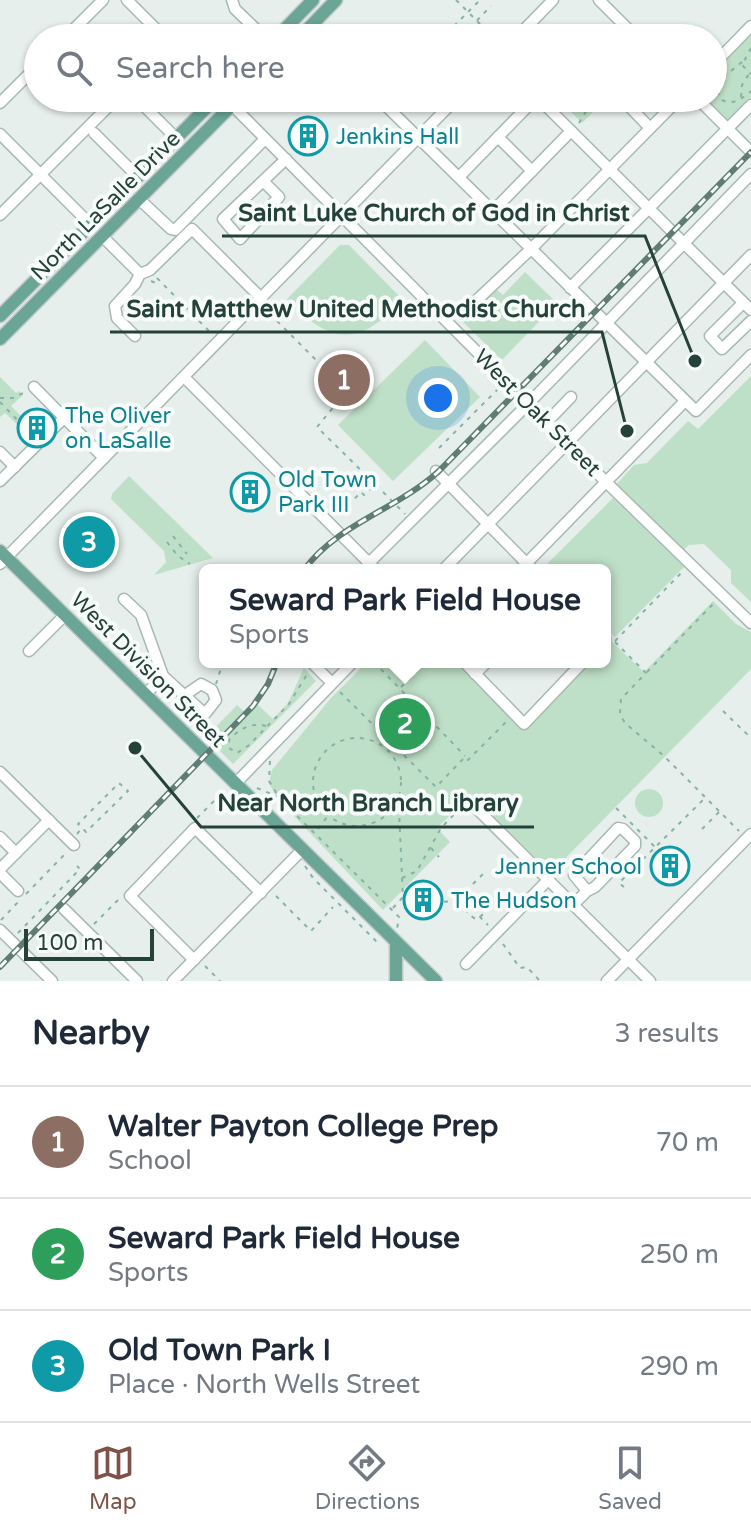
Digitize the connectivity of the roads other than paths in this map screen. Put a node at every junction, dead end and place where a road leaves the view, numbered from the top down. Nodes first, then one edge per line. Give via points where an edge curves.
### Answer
1 (103, 0) edge
2 (127, 0) edge
3 (232, 0) edge
4 (313, 0) edge
5 (336, 0) edge
6 (553, 0) edge
7 (599, 0) edge
8 (79, 24) edge
9 (151, 24) edge
10 (251, 24) edge
11 (290, 24) edge
12 (313, 24) edge
13 (530, 24) edge
14 (623, 24) edge
15 (751, 26) edge
16 (727, 51) edge
17 (24, 79) edge
18 (746, 101) edge
19 (0, 103) edge
20 (103, 112) edge
21 (150, 112) edge
22 (202, 112) edge
23 (221, 112) edge
24 (242, 112) edge
25 (392, 112) edge
26 (443, 112) edge
27 (523, 112) edge
28 (555, 112) edge
29 (635, 112) edge
30 (666, 112) edge
31 (711, 112) edge
32 (575, 127) junction
33 (650, 128) junction
34 (728, 129) junction
35 (94, 133) dead end
36 (0, 134) edge
37 (498, 137) junction
38 (176, 138) junction
39 (418, 138) junction
40 (265, 139) junction
41 (751, 152) edge
42 (286, 159) junction
43 (610, 169) junction
44 (532, 171) junction
45 (41, 174) junction
46 (751, 174) edge
47 (138, 177) junction
48 (459, 177) junction
49 (263, 181) junction
50 (139, 199) junction
51 (649, 208) junction
52 (493, 211) junction
53 (0, 215) edge
54 (342, 216) junction
55 (90, 224) junction
56 (102, 236) junction
57 (684, 244) junction
58 (531, 249) junction
59 (751, 255) edge
60 (140, 274) junction
61 (723, 283) junction
62 (570, 288) junction
63 (261, 298) junction
64 (747, 307) edge
65 (462, 314) dead end
66 (0, 316) edge
67 (751, 321) edge
68 (606, 323) junction
69 (135, 336) dead end
70 (0, 339) edge
71 (751, 355) edge
72 (646, 362) junction
73 (184, 377) junction
74 (34, 387) dead end
75 (571, 397) dead end
76 (685, 401) junction
77 (529, 403) junction
78 (64, 418) junction
79 (547, 422) junction
80 (567, 442) junction
81 (0, 452) edge
82 (104, 458) junction
83 (15, 467) junction
84 (436, 471) dead end
85 (2, 476) edge
86 (606, 482) junction
87 (448, 484) junction
88 (488, 524) junction
89 (2, 557) edge
90 (370, 564) edge
91 (374, 564) edge
92 (449, 564) edge
93 (523, 564) edge
94 (531, 564) edge
95 (124, 599) dead end
96 (65, 615) junction
97 (751, 623) edge
98 (29, 651) dead end
99 (317, 668) edge
100 (349, 668) edge
101 (470, 668) edge
102 (481, 668) edge
103 (577, 668) edge
104 (475, 674) junction
105 (163, 676) junction
106 (336, 687) junction
107 (146, 694) junction
108 (185, 695) dead end
109 (0, 772) edge
110 (236, 783) junction
111 (471, 803) road end
112 (49, 820) junction
113 (747, 836) edge
114 (0, 837) edge
115 (76, 839) road end
116 (303, 849) junction
117 (16, 853) junction
118 (0, 871) edge
119 (548, 880) junction
120 (18, 891) dead end
121 (587, 891) junction
122 (261, 893) junction
123 (573, 905) junction
124 (64, 909) dead end
125 (0, 930) edge
126 (396, 942) junction
127 (194, 960) junction
128 (628, 960) junction
129 (466, 964) dead end
130 (52, 981) edge
131 (137, 981) edge
132 (173, 981) edge
133 (396, 981) edge
134 (436, 981) edge
135 (607, 981) edge
136 (650, 981) edge

1 - 8 street
2 - 9 street
3 - 10 street
4 - 11 main road
5 - 12 main road
6 - 13 street
7 - 14 street
15 - 16 street
17 - 19 street
18 - 34 street
20 - 45 street
21 - 38 street
22 - 38 main road, North LaSalle Drive
23 - 50 main road, North LaSalle Drive
24 - 40 street, West Oak Street
25 - 39 street
26 - 39 street
27 - 37 street
28 - 32 street
29 - 33 street
30 - 33 street
31 - 34 street
32 - 43 street
32 - 44 street
33 - 43 street
34 - 41 street
34 - 51 street
35 - 47 street
36 - 45 street
37 - 44 street
37 - 48 street
38 - 47 main road, North LaSalle Drive
39 - 48 street
39 - 54 street
40 - 42 street, West Oak Street
40 - 50 street via 175,230
42 - 49 street
42 - 54 street, West Oak Street
43 - 51 street
43 - 58 street
44 - 52 street
45 - 53 street
45 - 55 street
46 - 57 street
47 - 55 main road, North LaSalle Drive
48 - 52 street
49 - 49 street via 223,219 240,239 279,197
50 - 56 main road, North LaSalle Drive
51 - 57 street
51 - 62 street
52 - 58 street
54 - 63 street
54 - 77 street, West Oak Street
55 - 56 main road
55 - 66 main road, North LaSalle Drive
56 - 60 street
56 - 70 main road, North LaSalle Drive
57 - 61 street
57 - 68 street
58 - 62 street
58 - 65 street
59 - 61 street
60 - 63 street via 192,229
60 - 69 street via 114,311
61 - 64 street
61 - 72 street
62 - 68 street
63 - 73 street
64 - 67 street via 710,336 722,349
68 - 72 street
68 - 77 street
71 - 76 street via 696,411
72 - 76 street
72 - 80 street
73 - 82 street
73 - 90 street
74 - 78 street
75 - 79 street
76 - 86 street
77 - 79 street, West Oak Street
77 - 87 street
78 - 82 street
78 - 83 street
79 - 80 street, West Oak Street
80 - 86 street, West Oak Street
80 - 88 street
81 - 83 street
82 - 89 street
83 - 85 street
84 - 87 street
86 - 94 street
86 - 97 street, West Oak Street
87 - 88 street
87 - 91 street
88 - 92 street
88 - 93 street
89 - 96 main road, West Division Street
95 - 105 street via 141,615
96 - 98 street
96 - 107 main road, West Division Street
99 - 106 street
100 - 106 street
101 - 104 street
102 - 104 street
103 - 104 street via 524,724
105 - 107 street
105 - 108 street
106 - 110 street
107 - 110 main road, West Division Street
109 - 112 street
110 - 116 main road, West Division Street
111 - 119 street
112 - 115 street
112 - 117 street
113 - 128 street
114 - 117 street
116 - 122 street
116 - 126 main road, West Division Street
117 - 118 street
118 - 120 street
119 - 123 street
119 - 129 street
121 - 121 street via 635,846 623,829 618,828 574,875
121 - 123 street
122 - 127 street
122 - 127 street via 195,828 130,896
123 - 128 street
124 - 131 street
125 - 130 street
126 - 133 main road
126 - 134 main road, West Division Street
127 - 132 street
128 - 135 street
128 - 136 street

